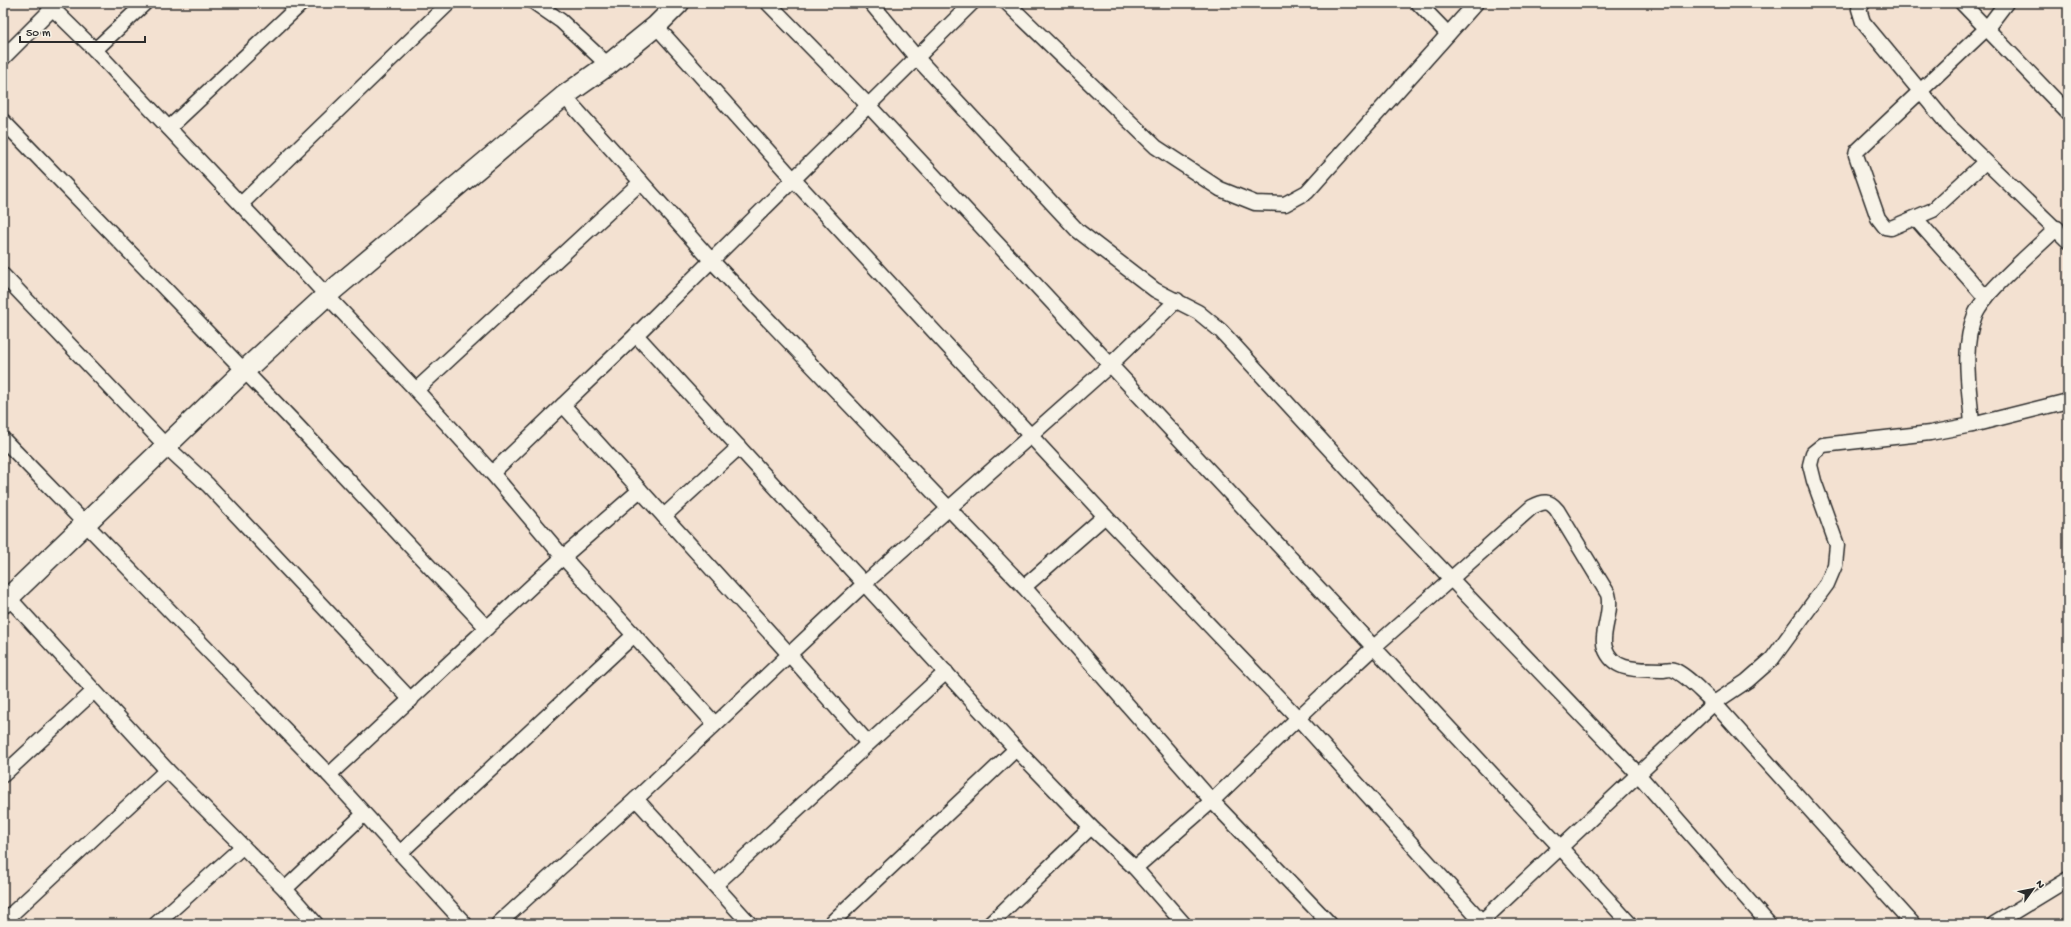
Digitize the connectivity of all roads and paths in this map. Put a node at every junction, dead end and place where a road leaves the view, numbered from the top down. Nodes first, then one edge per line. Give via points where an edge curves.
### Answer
1 (145, 3) edge
2 (302, 3) edge
3 (449, 3) edge
4 (535, 3) edge
5 (679, 3) edge
6 (768, 3) edge
7 (871, 3) edge
8 (972, 3) edge
9 (1006, 3) edge
10 (1418, 3) edge
11 (1476, 3) edge
12 (1863, 3) edge
13 (1962, 3) edge
14 (2006, 3) edge
15 (49, 6) edge
16 (656, 26) junction
17 (1987, 28) junction
18 (1448, 34) junction
19 (94, 50) junction
20 (916, 57) junction
21 (3, 58) edge
22 (608, 65) junction
23 (1922, 92) junction
24 (564, 96) junction
25 (868, 105) junction
26 (2068, 112) edge
27 (4, 123) edge
28 (169, 128) junction
29 (1985, 162) junction
30 (794, 180) junction
31 (641, 182) junction
32 (241, 204) junction
33 (1916, 218) junction
34 (2057, 228) junction
35 (2068, 240) edge
36 (711, 260) junction
37 (3, 275) edge
38 (326, 295) junction
39 (1986, 298) junction
40 (1177, 300) junction
41 (636, 335) junction
42 (1110, 365) junction
43 (244, 371) junction
44 (416, 390) junction
45 (2068, 401) edge
46 (563, 405) junction
47 (1972, 425) junction
48 (1031, 436) junction
49 (3, 439) edge
50 (167, 446) junction
51 (739, 447) junction
52 (492, 473) junction
53 (640, 490) junction
54 (949, 508) junction
55 (664, 516) junction
56 (1105, 516) junction
57 (86, 525) junction
58 (563, 557) junction
59 (1450, 578) junction
60 (864, 584) junction
61 (1024, 587) junction
62 (6, 600) edge
63 (487, 628) junction
64 (634, 635) junction
65 (1374, 647) junction
66 (789, 654) junction
67 (946, 672) junction
68 (94, 691) junction
69 (411, 700) junction
70 (1714, 703) junction
71 (1298, 718) junction
72 (714, 723) junction
73 (868, 743) junction
74 (1016, 749) junction
75 (167, 770) junction
76 (1637, 773) junction
77 (3, 775) edge
78 (329, 776) junction
79 (636, 799) junction
80 (1212, 801) junction
81 (364, 814) junction
82 (1091, 827) junction
83 (242, 847) junction
84 (1560, 847) junction
85 (400, 853) junction
86 (1135, 868) junction
87 (2068, 879) edge
88 (715, 885) junction
89 (285, 889) junction
90 (3, 922) edge
91 (1480, 923) edge
92 (156, 924) edge
93 (316, 924) edge
94 (465, 924) edge
95 (498, 924) edge
96 (750, 924) edge
97 (830, 924) edge
98 (990, 924) edge
99 (1184, 924) edge
100 (1330, 924) edge
101 (1630, 924) edge
102 (1769, 924) edge
103 (1912, 924) edge
104 (1994, 924) edge

1 - 19 street
2 - 28 street
3 - 32 street
4 - 22 street via 561,22
5 - 16 street
6 - 25 street
7 - 20 street
8 - 20 street
9 - 18 street via 1156,147 1220,189 1255,203 1284,204 1307,192
10 - 18 street
11 - 18 street
12 - 23 street via 1859,9 1863,22
13 - 17 street
14 - 17 street
15 - 19 street
15 - 21 street
16 - 22 street
16 - 30 street
17 - 23 street
17 - 26 street
19 - 28 street
20 - 25 street
20 - 40 street via 1077,230 1155,290
22 - 24 street
23 - 29 street via 1949,126
23 - 33 street via 1857,151 1856,155 1881,223 1891,228
24 - 31 street
24 - 38 street
25 - 30 street
25 - 42 street
27 - 43 street
28 - 32 street
29 - 33 street via 1933,210
29 - 34 street
30 - 36 street
30 - 48 street
31 - 36 street
31 - 44 street
32 - 38 street
33 - 39 street
34 - 35 street
34 - 39 street
36 - 41 street
36 - 54 street
37 - 50 street
38 - 43 street
38 - 44 street
39 - 47 street via 1975,315 1968,340
40 - 42 street
40 - 59 street via 1198,312 1221,331
41 - 46 street
41 - 51 street
42 - 48 street
42 - 65 street
43 - 50 street
43 - 63 street
44 - 52 street
45 - 47 street
46 - 52 street
46 - 53 street
47 - 70 street via 1890,438 1837,442 1823,445 1813,453 1810,465 1836,544 1835,565 1827,584 1772,660
48 - 54 street
48 - 56 street
49 - 57 street
50 - 57 street
50 - 69 street via 208,485
51 - 55 street
51 - 60 street
52 - 58 street
53 - 55 street
53 - 58 street
54 - 60 street
54 - 61 street
55 - 66 street
56 - 61 street
56 - 71 street
57 - 62 street
57 - 78 street
58 - 63 street
58 - 64 street
59 - 65 street
59 - 70 street via 1532,507 1542,502 1552,504 1608,594 1610,602 1604,645 1612,660 1628,669 1673,669
59 - 76 street
60 - 66 street
60 - 67 street
61 - 80 street
62 - 68 street
63 - 69 street
64 - 72 street
64 - 85 street
65 - 71 street
65 - 84 street
66 - 72 street
66 - 73 street
67 - 73 street
67 - 74 street
68 - 75 street
68 - 77 street
69 - 78 street
70 - 76 street
70 - 103 street
71 - 80 street
71 - 91 street
72 - 79 street
73 - 88 street
74 - 82 street
74 - 97 street
75 - 83 street
75 - 90 street
76 - 84 street
76 - 102 street
78 - 81 street
79 - 88 street
79 - 95 street
80 - 86 street
80 - 100 street
81 - 85 street
81 - 89 street
82 - 86 street
82 - 98 street
83 - 89 street
83 - 92 street
84 - 91 street
84 - 101 street
85 - 94 street
86 - 99 street
87 - 104 street
88 - 96 street
89 - 93 street

